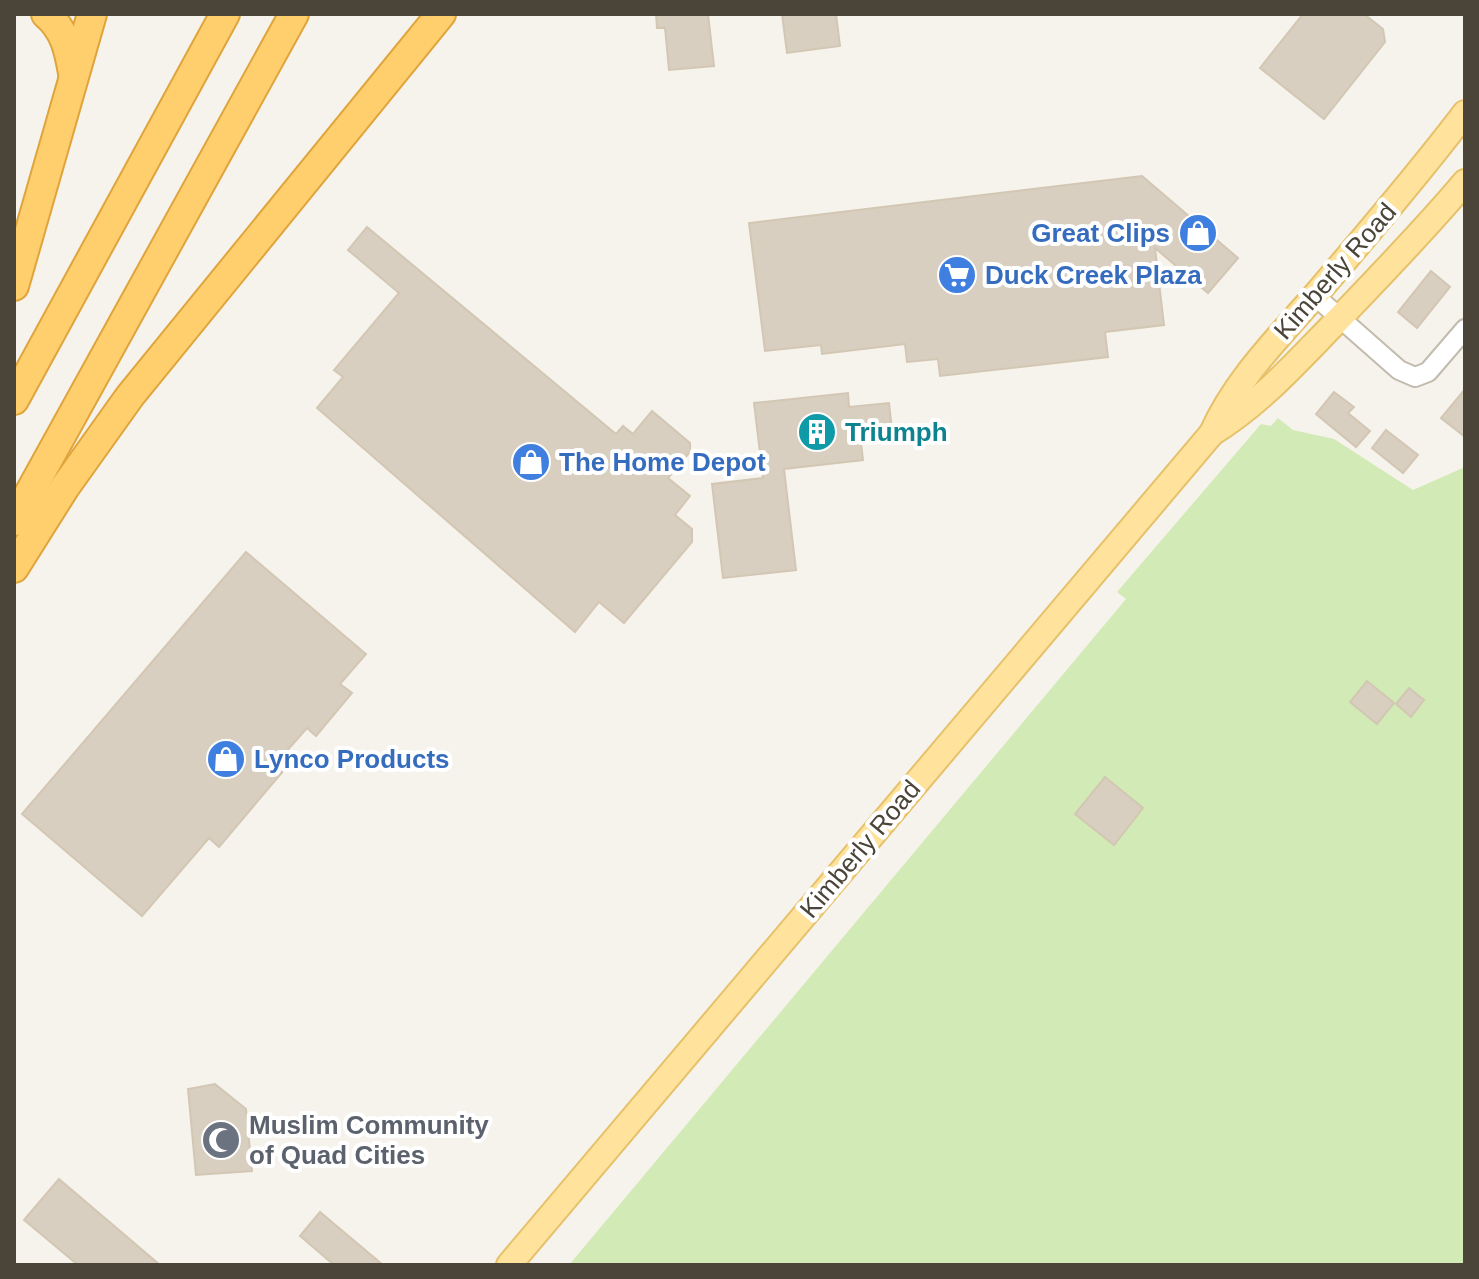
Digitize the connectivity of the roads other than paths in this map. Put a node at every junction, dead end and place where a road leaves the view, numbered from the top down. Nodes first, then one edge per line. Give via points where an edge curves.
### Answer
1 (46, 14) edge
2 (92, 14) edge
3 (225, 14) edge
4 (294, 14) edge
5 (441, 14) edge
6 (73, 75) junction
7 (1465, 113) edge
8 (1465, 182) edge
9 (14, 286) edge
10 (1315, 296) junction
11 (1339, 318) junction
12 (1465, 329) edge
13 (14, 400) edge
14 (1212, 433) junction
15 (14, 521) edge
16 (14, 568) edge
17 (509, 1265) edge

1 - 6 highway via 62,32
2 - 6 highway
3 - 13 highway
4 - 15 highway
5 - 16 highway via 130,396
6 - 9 highway
7 - 10 main road, Kimberly Road
8 - 11 main road, Kimberly Road
10 - 11 street
10 - 14 main road, Kimberly Road via 1225,403
11 - 12 street via 1399,370 1415,377 1428,372
11 - 14 main road, Kimberly Road via 1242,415
14 - 17 main road, Kimberly Road

